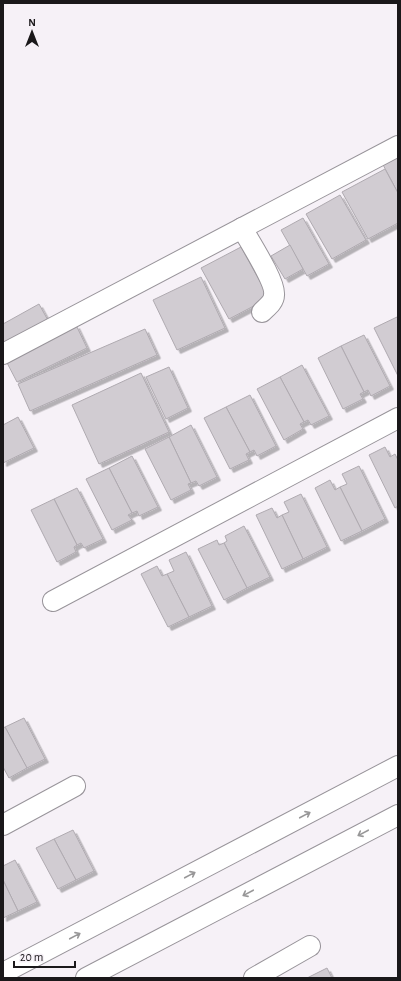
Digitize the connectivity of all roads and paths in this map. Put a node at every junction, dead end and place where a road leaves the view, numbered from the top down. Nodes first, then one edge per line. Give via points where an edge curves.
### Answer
1 (398, 146) edge
2 (242, 228) junction
3 (262, 312) dead end
4 (3, 354) edge
5 (398, 418) edge
6 (54, 601) dead end
7 (398, 766) edge
8 (75, 786) dead end
9 (398, 815) edge
10 (3, 825) edge
11 (310, 946) dead end
12 (3, 973) edge
13 (86, 978) edge
14 (254, 978) edge

1 - 2 street
2 - 3 street via 271,280 274,294 271,303
2 - 4 street
5 - 6 street
12 -> 7 street
8 - 10 street
9 -> 13 street
11 - 14 street

